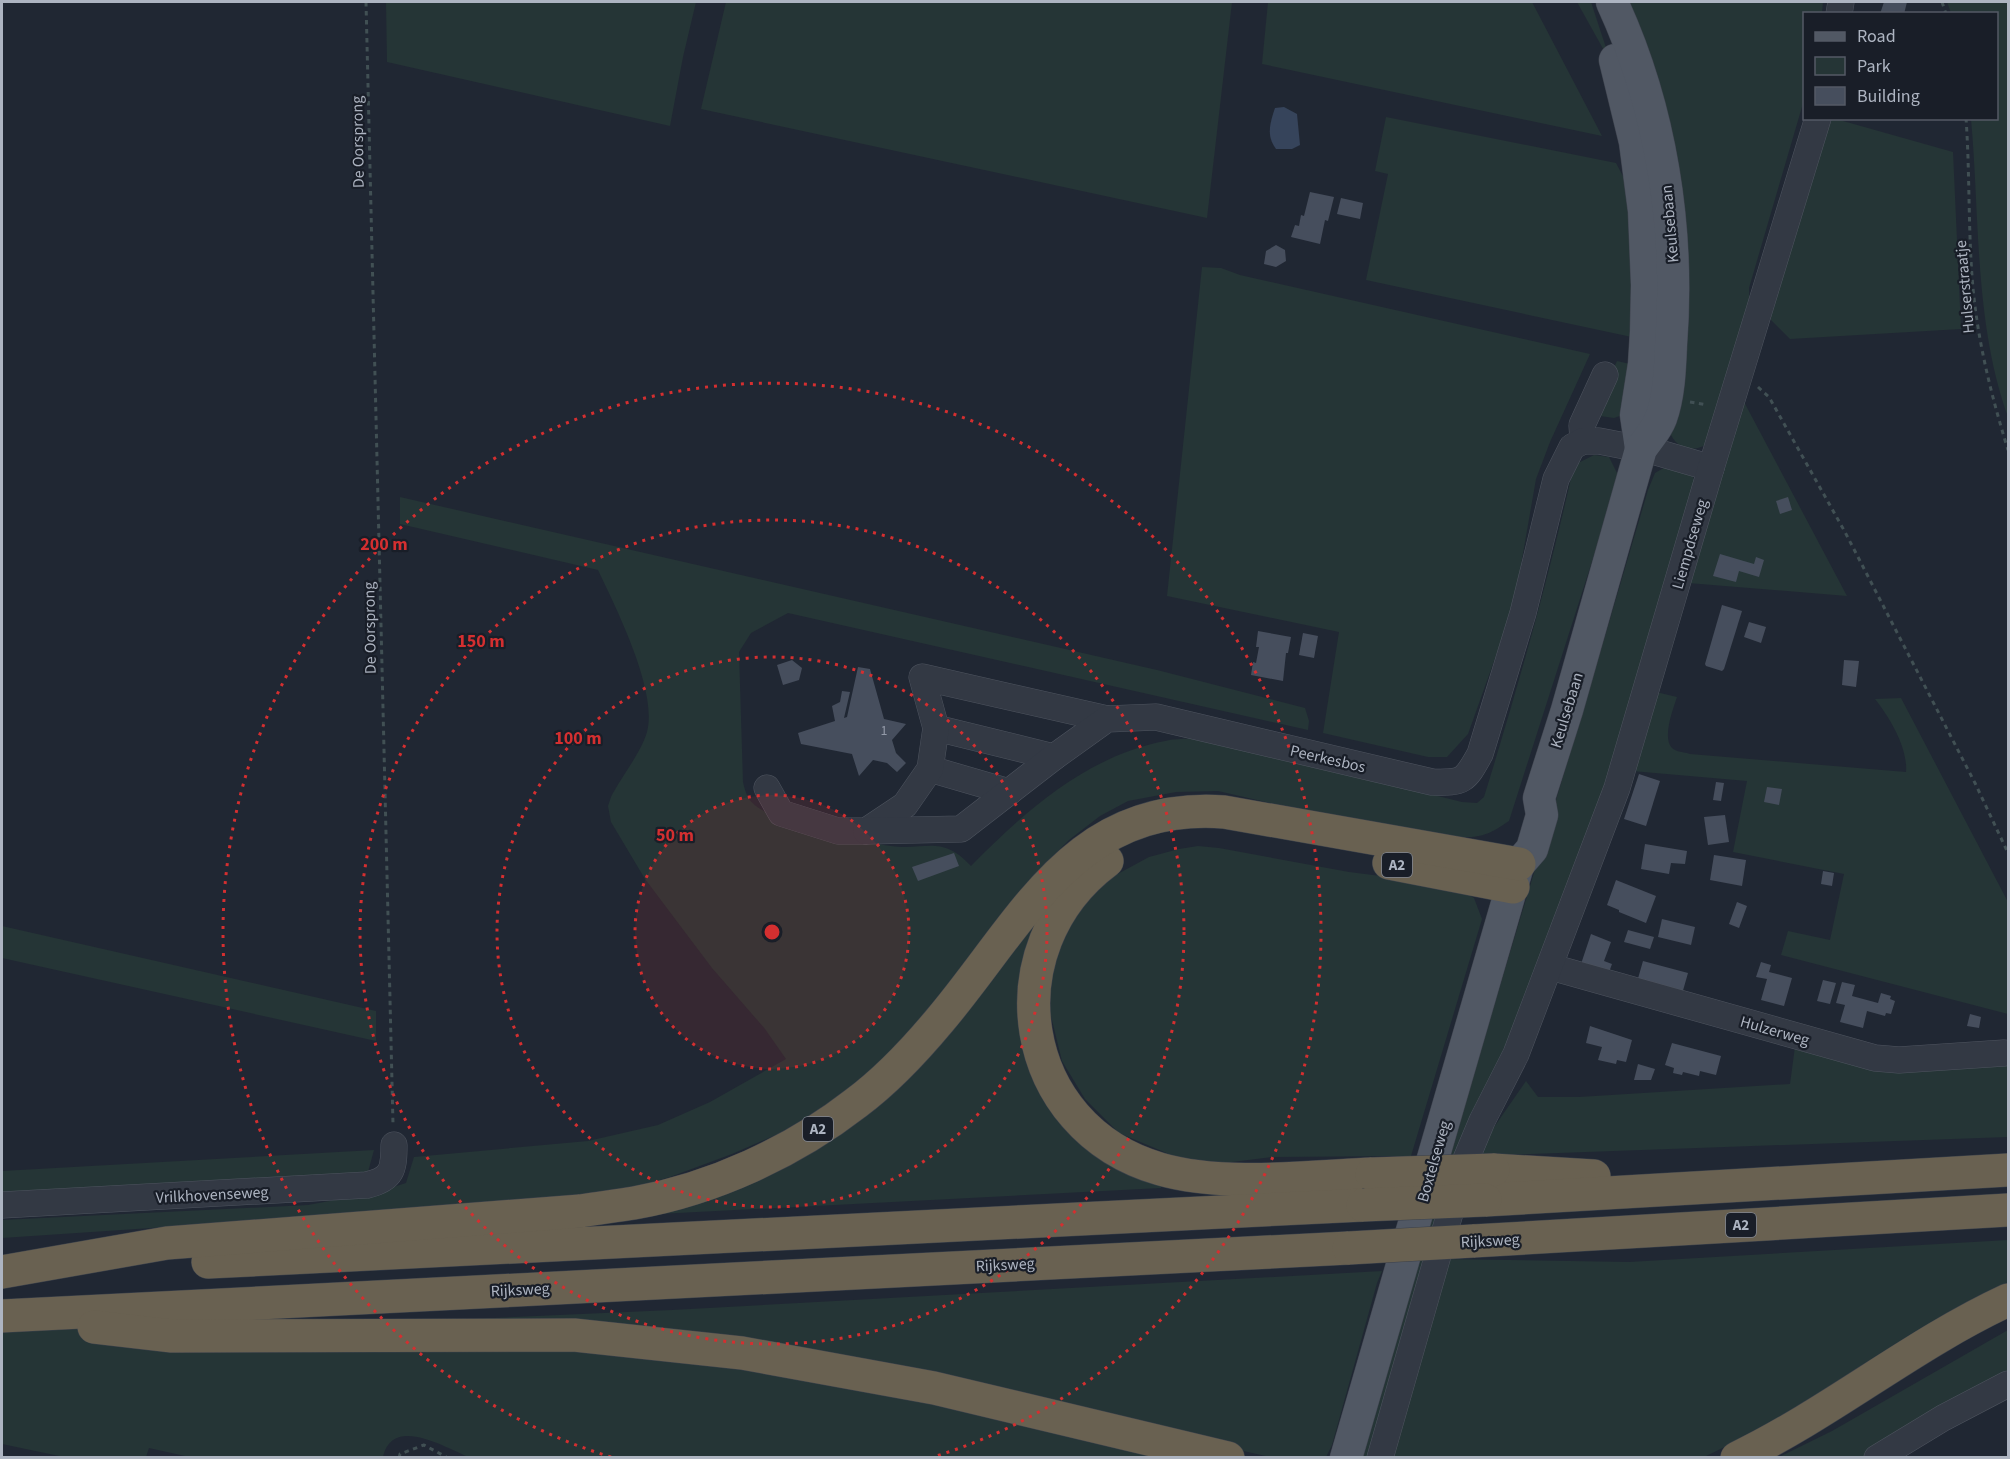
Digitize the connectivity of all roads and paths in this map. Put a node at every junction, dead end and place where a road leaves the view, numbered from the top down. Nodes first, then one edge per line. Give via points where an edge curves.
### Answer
1 (366, 2) edge
2 (1599, 2) edge
3 (1612, 2) edge
4 (1817, 120) edge
5 (1966, 120) edge
6 (1741, 374) junction
7 (1605, 375) dead end
8 (1583, 441) junction
9 (1641, 449) junction
10 (2008, 450) edge
11 (1711, 468) junction
12 (1107, 719) junction
13 (936, 728) junction
14 (1054, 757) junction
15 (930, 769) junction
16 (767, 788) dead end
17 (1009, 792) junction
18 (1539, 798) joint
19 (866, 831) junction
20 (2008, 853) edge
21 (1516, 875) junction
22 (1551, 967) junction
23 (2004, 1053) dead end
24 (394, 1145) joint
25 (2008, 1170) edge
26 (1489, 1185) junction
27 (2, 1205) edge
28 (2008, 1210) edge
29 (2, 1272) edge
30 (2008, 1300) edge
31 (2, 1316) edge
32 (2008, 1384) edge
33 (399, 1458) edge
34 (448, 1458) edge
35 (1228, 1458) edge
36 (1346, 1458) edge
37 (1380, 1458) edge
38 (1737, 1458) edge
39 (1877, 1458) edge

1 - 24 path, De Oorsprong
2 - 9 main road, Keulsebaan via 1629,117 1644,211 1646,332 1636,415
3 - 9 main road, Keulsebaan via 1649,103 1663,166 1671,235 1673,323 1666,397 1661,419
4 - 6 street, Liempdseweg
5 - 10 path, Hulserstraatje via 1973,288 1980,336
6 - 11 street, Liempdseweg
6 - 20 path via 1769,397 1845,532
7 - 8 street via 1582,425
8 - 9 street
8 - 12 street, Peerkesbos via 1572,447 1556,479 1523,613 1480,754 1468,776 1454,783 1432,782 1156,717
9 - 11 street
9 - 18 main road, Keulsebaan
11 - 22 street, Liempdseweg via 1617,788
12 - 13 street, Peerkesbos via 922,677
12 - 14 street
13 - 14 street
13 - 15 street
14 - 17 street
15 - 17 street
15 - 19 street via 905,805
16 - 19 street via 781,813 838,831
17 - 19 street via 961,829
18 - 21 main road, Boxtelseweg via 1542,815 1532,849
21 - 26 highway, A2, bridge via 1208,830 1151,839 1106,861 1077,887 1062,906 1042,946 1034,987 1033,1008 1045,1067 1070,1110 1109,1146 1159,1169 1217,1179 1372,1174
21 - 29 highway, A2 via 1224,812 1156,816 1109,834 1066,865 1022,913 941,1020 856,1103 797,1142 723,1177 635,1203 167,1243
21 - 36 main road, Boxtelseweg
22 - 23 street, Hulzerweg via 1875,1058
22 - 37 street, Boxtelseweg via 1516,1054 1464,1164
24 - 27 street, Vrilkhovenseweg via 391,1171 386,1178 367,1185
25 - 26 highway, A2 via 1763,1185
26 - 29 highway, A2, bridge via 1363,1205
28 - 31 highway, Rijksweg / A2, bridge via 1349,1248
30 - 38 highway via 1920,1348 1829,1408
31 - 35 highway, A2 via 172,1336 574,1335 731,1352 934,1388
32 - 39 street
33 - 34 path via 406,1450 424,1445

